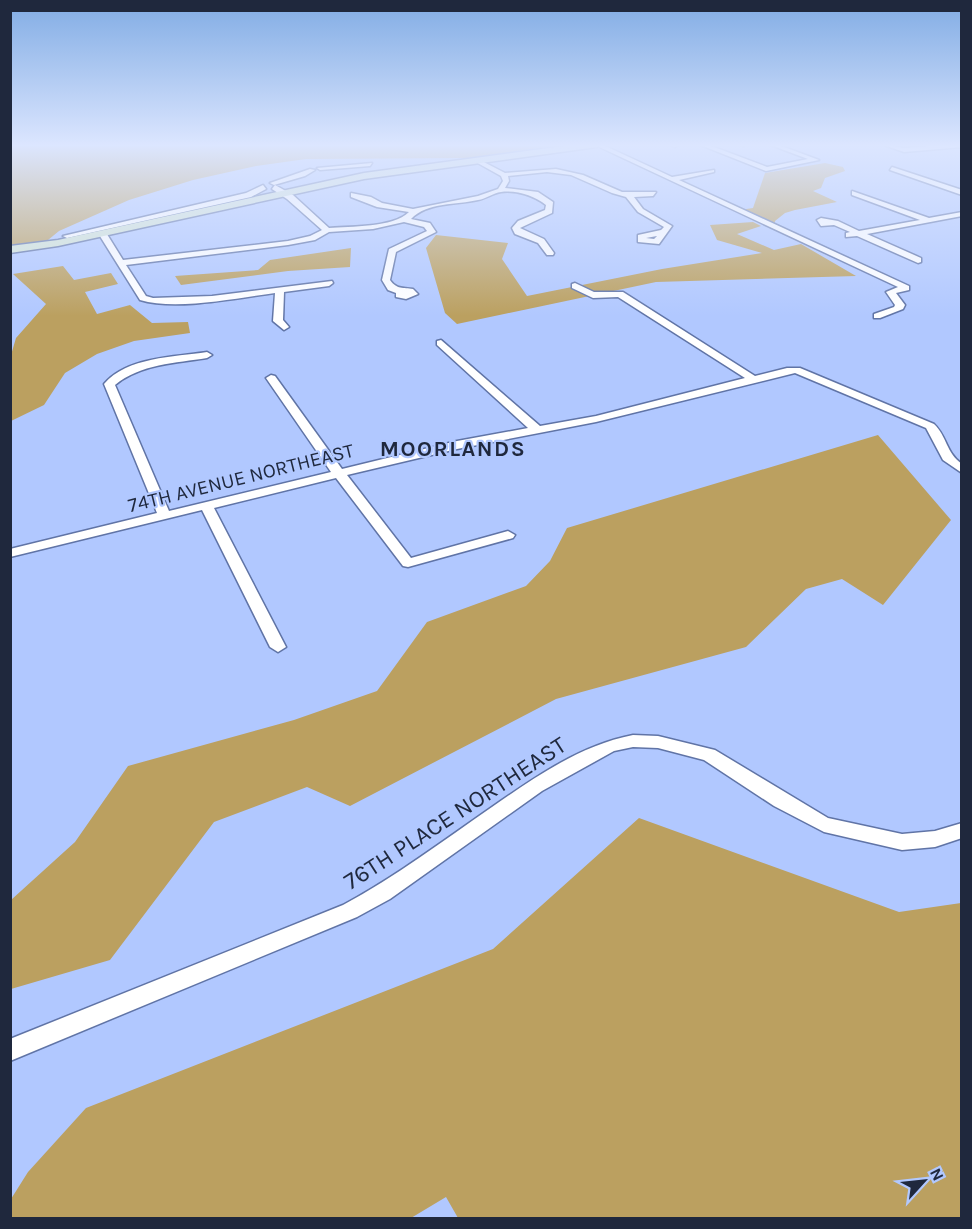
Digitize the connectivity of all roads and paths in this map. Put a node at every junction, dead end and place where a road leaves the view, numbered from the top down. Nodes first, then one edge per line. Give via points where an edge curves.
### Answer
1 (220, 201) edge
2 (226, 201) edge
3 (294, 201) edge
4 (371, 201) edge
5 (457, 201) edge
6 (546, 201) edge
7 (631, 201) edge
8 (720, 201) edge
9 (878, 201) edge
10 (414, 211) junction
11 (962, 214) edge
12 (405, 220) junction
13 (928, 220) junction
14 (835, 223) dead end
15 (327, 230) junction
16 (664, 232) dead end
17 (102, 233) junction
18 (860, 233) junction
19 (849, 235) dead end
20 (67, 236) dead end
21 (10, 250) edge
22 (556, 255) dead end
23 (918, 260) dead end
24 (120, 263) junction
25 (329, 283) dead end
26 (575, 286) dead end
27 (280, 291) junction
28 (400, 292) dead end
29 (877, 316) dead end
30 (284, 327) dead end
31 (441, 343) dead end
32 (207, 355) dead end
33 (272, 378) dead end
34 (753, 379) junction
35 (536, 429) junction
36 (962, 470) edge
37 (339, 474) junction
38 (207, 507) junction
39 (165, 516) junction
40 (508, 535) dead end
41 (10, 553) edge
42 (278, 647) dead end
43 (962, 830) edge
44 (10, 1050) edge

1 - 20 street
2 - 17 main road
3 - 15 street
4 - 10 street
5 - 10 street
6 - 22 street via 550,204 549,211 516,228 541,241
7 - 16 street via 640,211 666,224
8 - 29 street via 906,288 891,292 900,305 898,309
9 - 13 street
10 - 12 street
11 - 13 street
12 - 15 street
12 - 28 street via 428,225 432,232 392,251 386,280
13 - 18 street
14 - 18 street
15 - 24 street via 300,241 233,245
17 - 21 main road
17 - 24 street
18 - 19 street
18 - 23 street
24 - 27 street via 143,298 153,301
25 - 27 street
26 - 34 street via 593,295 620,294
27 - 30 street via 278,321
31 - 35 street
32 - 39 street via 134,369 109,384
33 - 37 street
34 - 35 street, 74TH AVENUE NORTHEAST via 596,419
34 - 36 street, 74TH AVENUE NORTHEAST via 796,370 930,426 938,433 949,461
35 - 37 street, 74TH AVENUE NORTHEAST
37 - 38 street, 74TH AVENUE NORTHEAST
37 - 40 street via 408,563
38 - 39 street, 74TH AVENUE NORTHEAST
38 - 42 street
39 - 41 street, 74TH AVENUE NORTHEAST
43 - 44 street, 76TH PLACE NORTHEAST via 935,839 902,842 847,831 807,816 709,756 658,742 633,741 609,746 536,786 383,893 350,911

